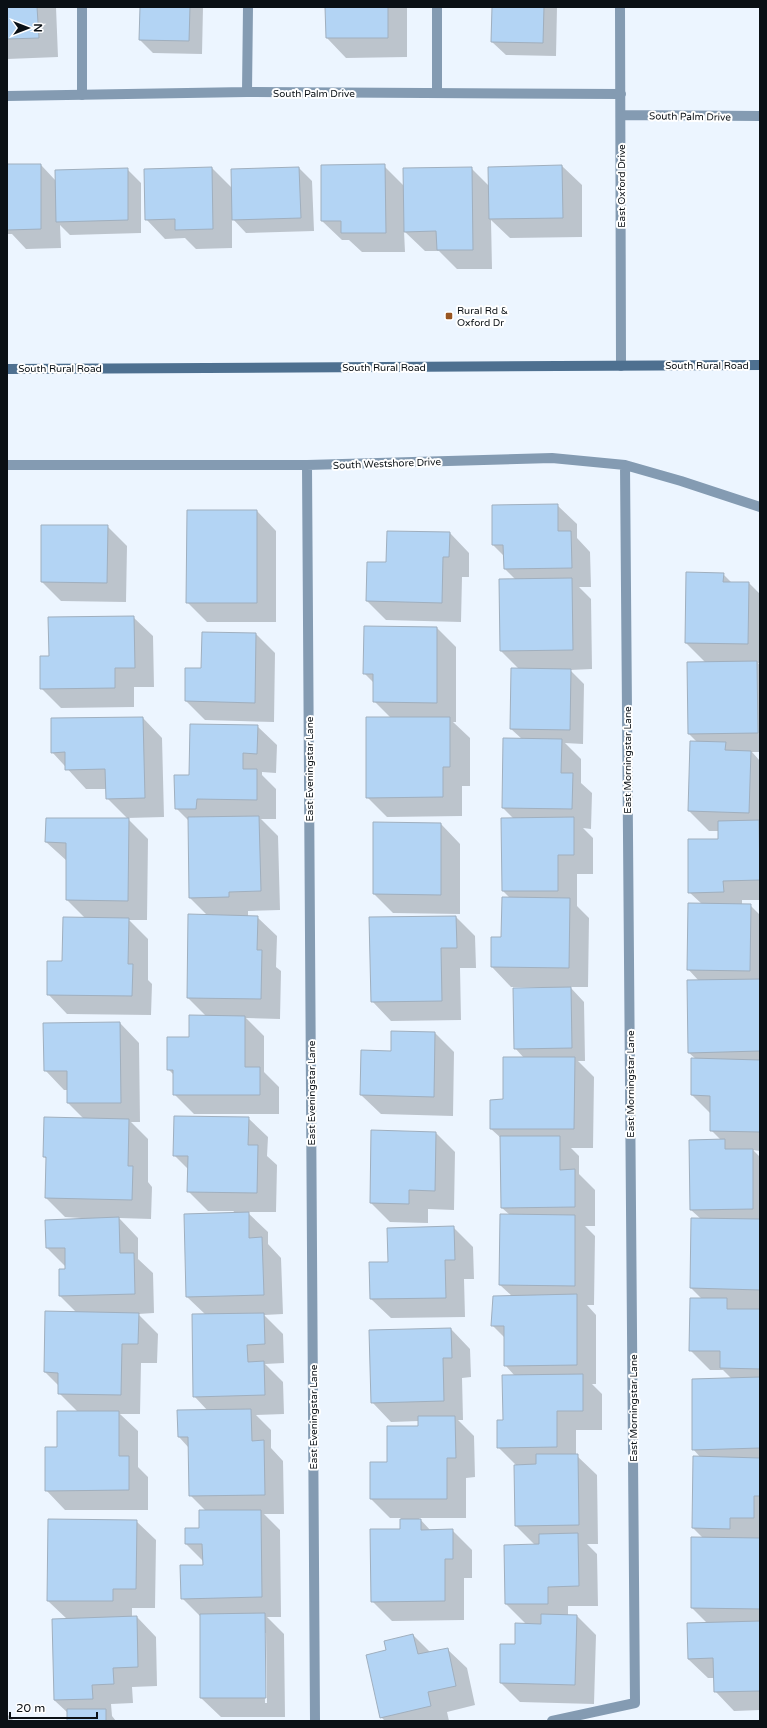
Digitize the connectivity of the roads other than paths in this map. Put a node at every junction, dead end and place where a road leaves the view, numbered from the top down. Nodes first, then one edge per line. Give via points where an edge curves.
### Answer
1 (82, 7) edge
2 (248, 7) edge
3 (437, 7) edge
4 (620, 7) edge
5 (247, 92) junction
6 (437, 93) junction
7 (621, 94) junction
8 (82, 95) junction
9 (7, 96) edge
10 (621, 115) junction
11 (760, 116) edge
12 (760, 365) edge
13 (621, 366) junction
14 (7, 368) edge
15 (7, 465) edge
16 (306, 465) junction
17 (625, 465) junction
18 (760, 507) edge
19 (315, 1721) edge
20 (552, 1721) edge

1 - 8 street
2 - 5 street
3 - 6 street
4 - 7 street, East Oxford Drive
5 - 6 street, South Palm Drive
5 - 8 street, South Palm Drive
6 - 7 street, South Palm Drive
7 - 10 street, East Oxford Drive
8 - 9 street, South Palm Drive
10 - 11 street, South Palm Drive
10 - 13 street, East Oxford Drive
12 - 13 main road, South Rural Road
13 - 14 main road, South Rural Road
15 - 16 street, South Westshore Drive
16 - 17 street, South Westshore Drive via 552,458
16 - 19 street, East Eveningstar Lane
17 - 18 street, South Westshore Drive
17 - 20 street, East Morningstar Lane via 635,1703

